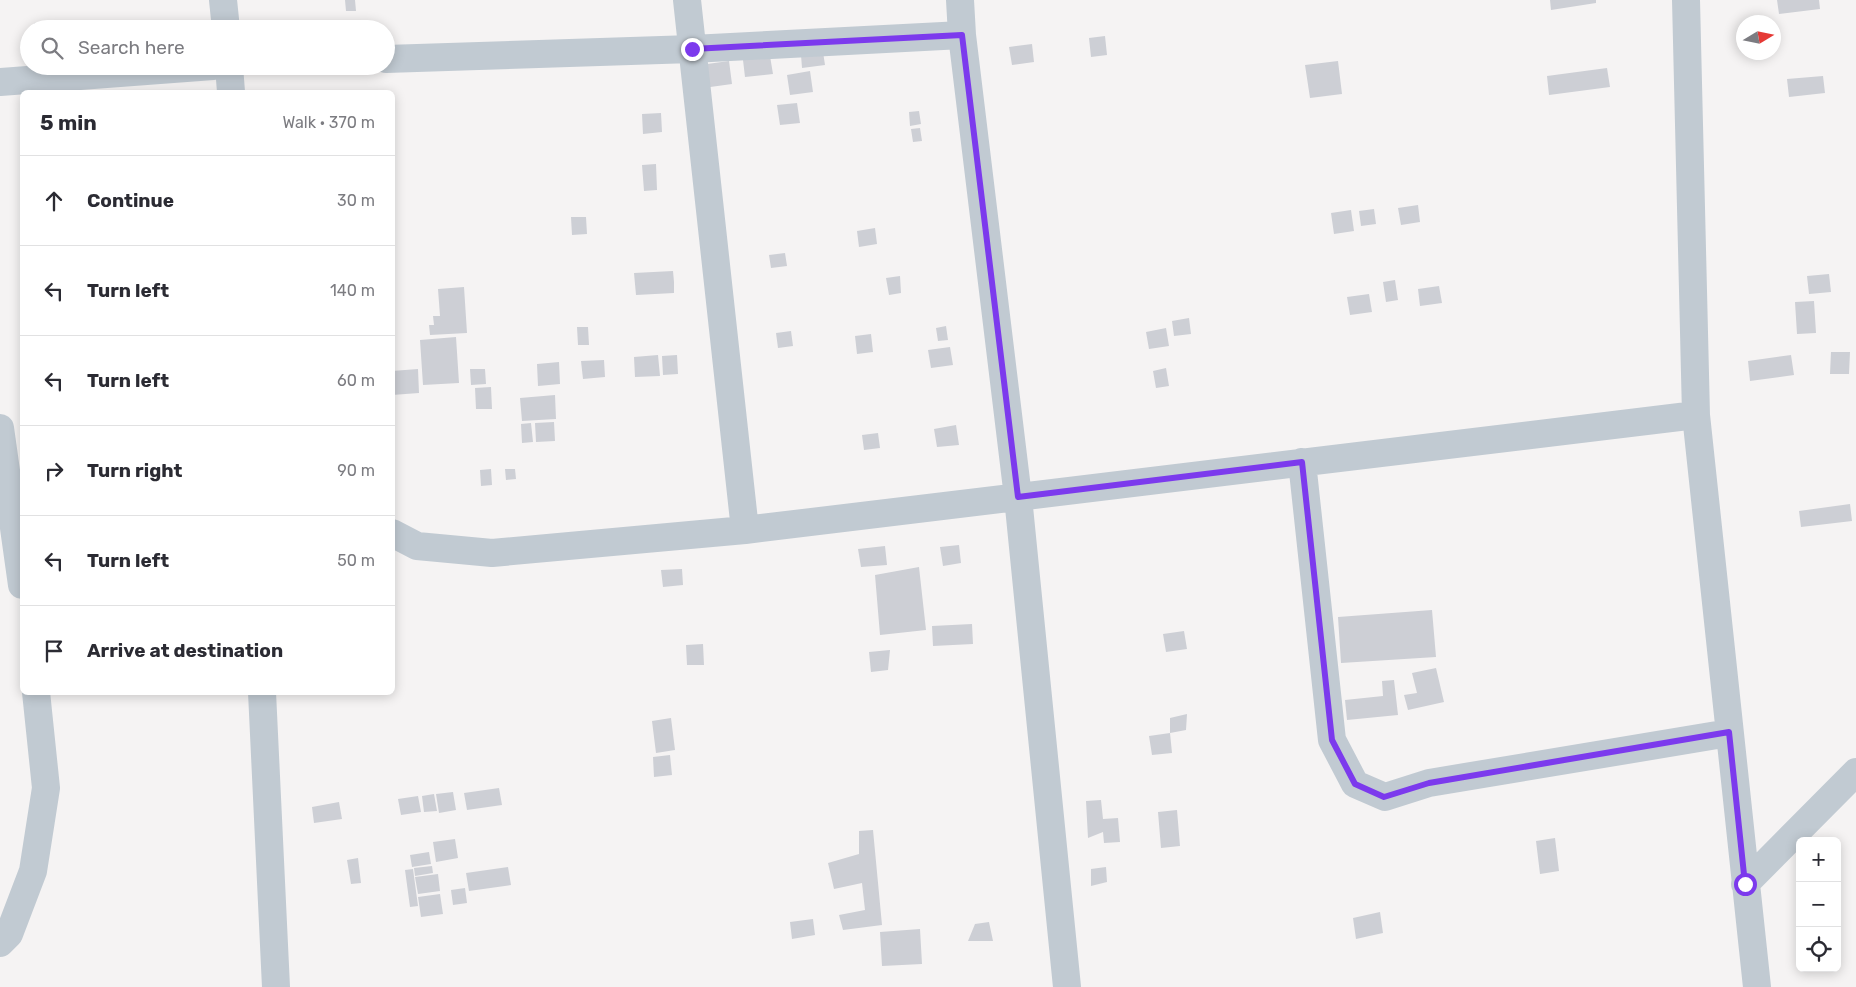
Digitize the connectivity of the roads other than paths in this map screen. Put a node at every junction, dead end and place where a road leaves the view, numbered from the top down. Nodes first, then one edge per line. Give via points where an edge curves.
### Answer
1 (223, 0) edge
2 (687, 0) edge
3 (960, 0) edge
4 (1686, 0) edge
5 (225, 20) edge
6 (962, 35) junction
7 (692, 49) junction
8 (395, 60) edge
9 (93, 75) edge
10 (230, 75) edge
11 (0, 82) edge
12 (232, 90) edge
13 (1696, 415) junction
14 (0, 428) edge
15 (1302, 462) junction
16 (1018, 497) junction
17 (745, 530) junction
18 (395, 535) edge
19 (20, 571) edge
20 (36, 695) edge
21 (262, 695) edge
22 (1729, 732) junction
23 (1856, 772) edge
24 (1745, 884) junction
25 (0, 943) edge
26 (276, 987) edge
27 (1067, 987) edge
28 (1758, 987) edge

1 - 5 street
2 - 7 street
3 - 6 street
4 - 13 street
6 - 7 street
6 - 16 street
7 - 8 street
7 - 17 street
9 - 11 street
10 - 12 street
13 - 15 street
13 - 22 street
14 - 19 street
15 - 16 street
15 - 22 street via 1332,740 1355,784 1384,797 1429,783
16 - 17 street
16 - 27 street
17 - 18 street via 492,553 417,546
20 - 25 street via 46,788 33,871 9,934
21 - 26 street
22 - 24 street
23 - 24 street
24 - 28 street

